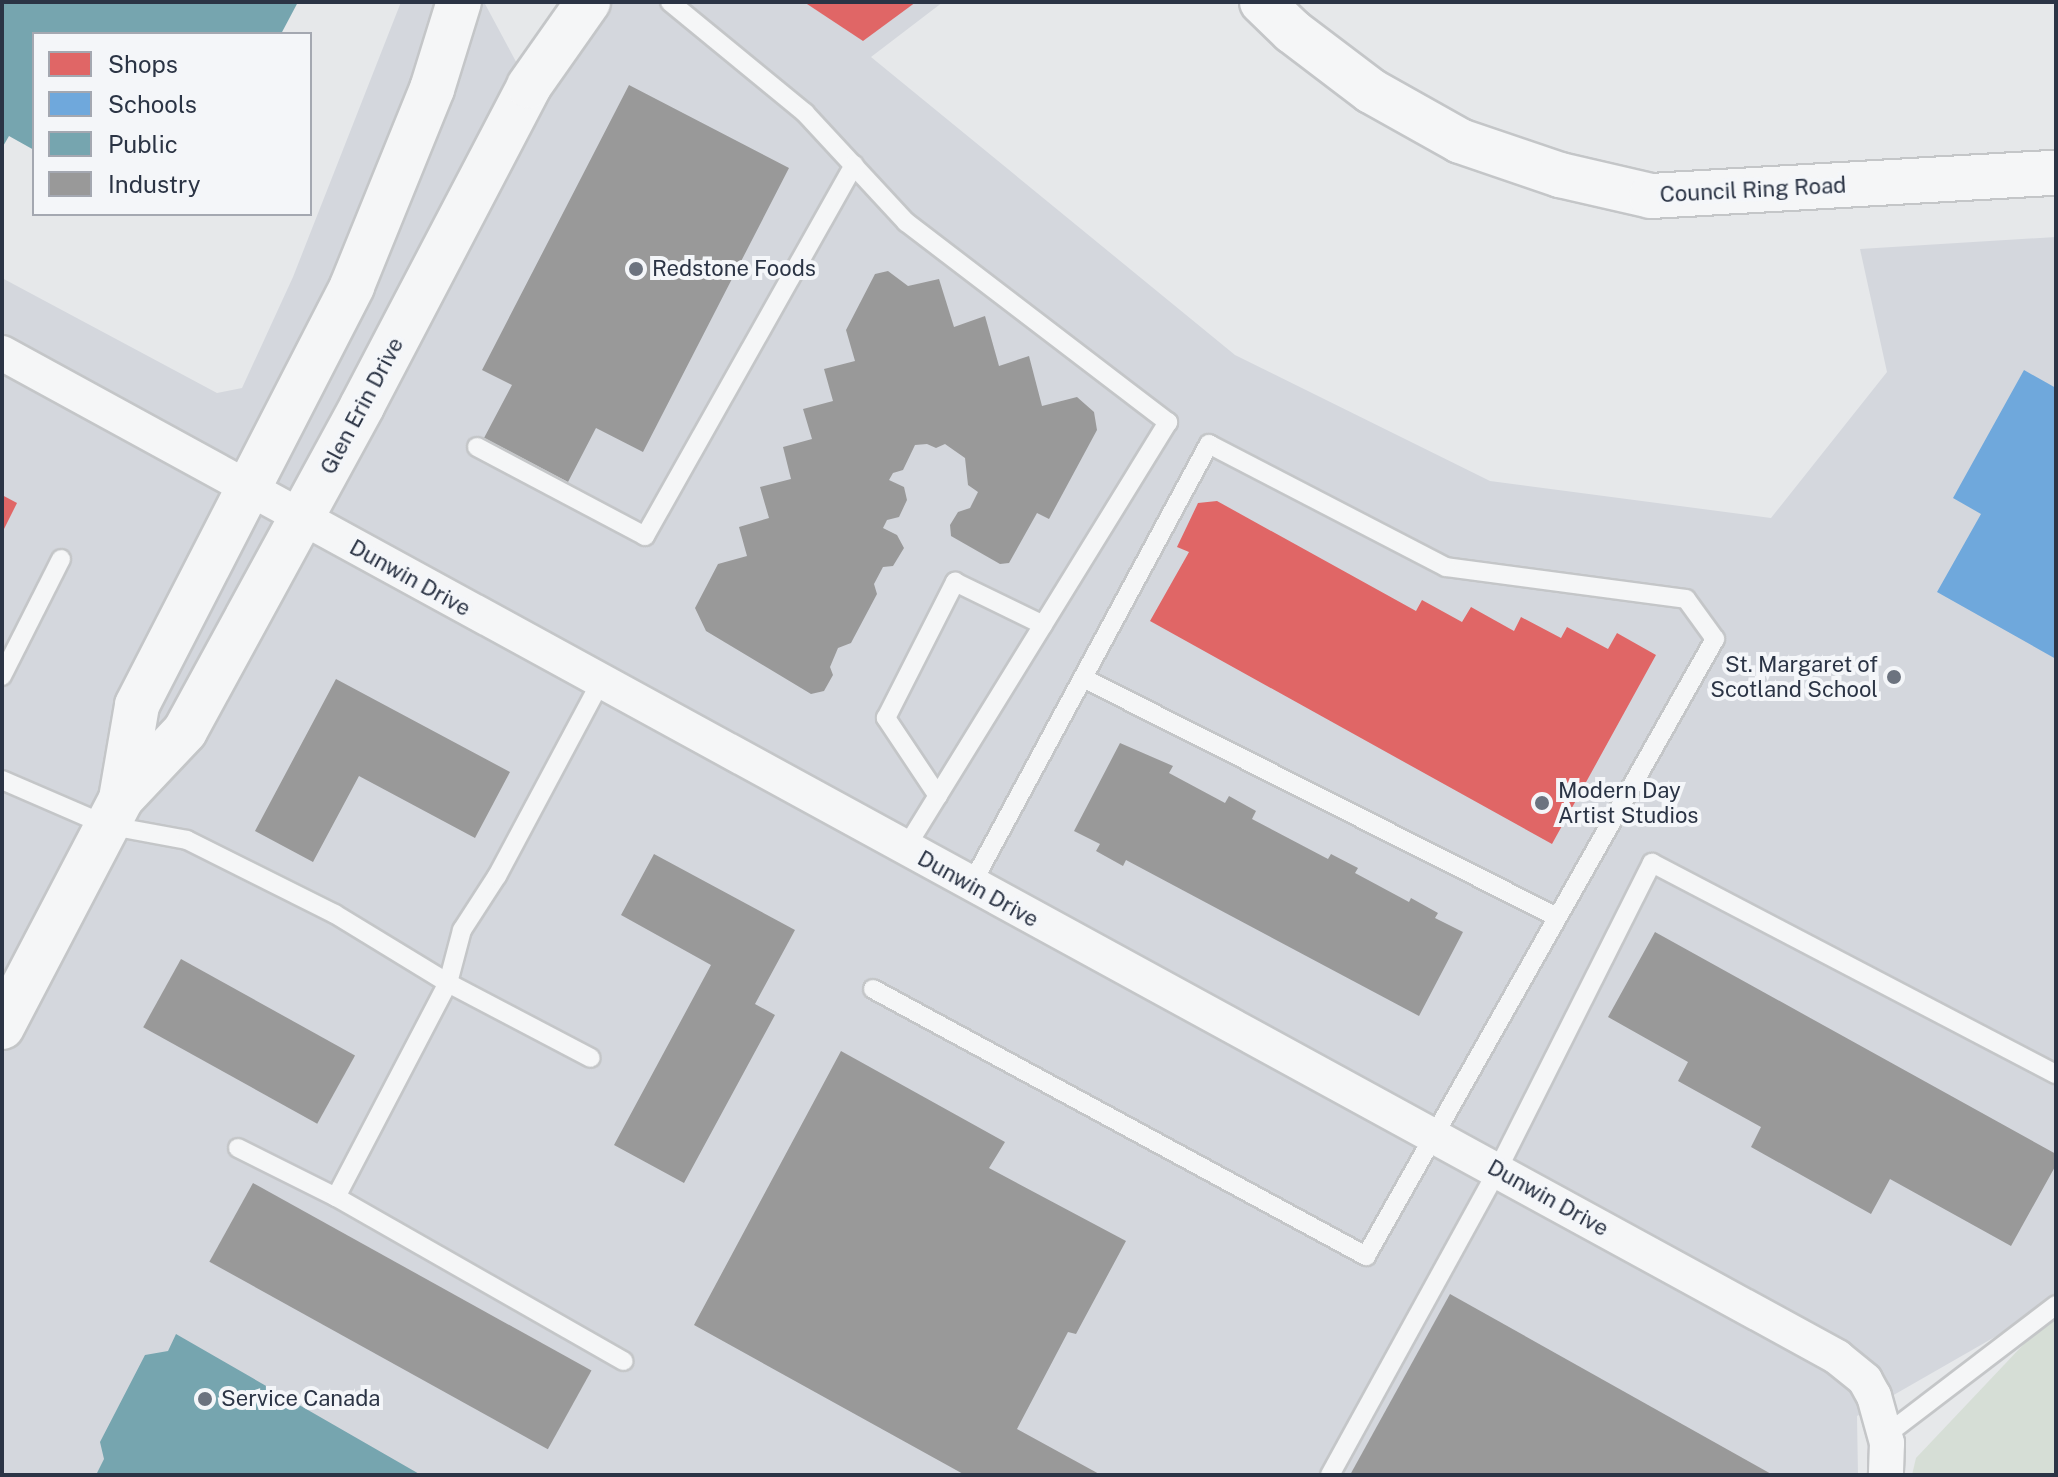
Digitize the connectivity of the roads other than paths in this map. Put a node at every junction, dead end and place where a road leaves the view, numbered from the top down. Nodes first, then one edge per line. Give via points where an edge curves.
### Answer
1 (588, 2) edge
2 (670, 2) edge
3 (1262, 2) edge
4 (453, 4) edge
5 (854, 165) junction
6 (2056, 173) edge
7 (2, 353) edge
8 (477, 447) dead end
9 (248, 490) junction
10 (301, 519) junction
11 (61, 559) dead end
12 (1043, 625) junction
13 (2, 676) edge
14 (1083, 678) junction
15 (600, 683) junction
16 (2, 780) edge
17 (938, 796) junction
18 (114, 812) junction
19 (905, 849) junction
20 (971, 885) junction
21 (1557, 917) junction
22 (448, 983) junction
23 (873, 989) dead end
24 (2, 1027) edge
25 (591, 1058) dead end
26 (2056, 1074) edge
27 (1433, 1135) junction
28 (238, 1148) dead end
29 (1497, 1171) junction
30 (336, 1197) junction
31 (2056, 1305) edge
32 (624, 1361) dead end
33 (1886, 1435) junction
34 (1330, 1475) edge
35 (1886, 1475) edge

1 - 10 street, Glen Erin Drive via 529,86
2 - 5 lane via 805,113
3 - 6 street, Council Ring Road via 1371,91 1460,141 1560,175 1651,196
4 - 9 street, Glen Erin Drive via 432,89 352,286
5 - 8 lane via 645,536
5 - 12 lane via 906,222 1168,422
7 - 9 street, Dunwin Drive
9 - 10 street, Dunwin Drive
9 - 18 street, Glen Erin Drive via 137,705
10 - 15 street, Dunwin Drive
10 - 18 street, Glen Erin Drive via 185,731
11 - 13 lane
12 - 17 lane
12 - 17 lane via 955,582 886,718
14 - 20 lane
14 - 21 lane
14 - 21 lane via 1209,444 1446,567 1686,599 1715,639
15 - 19 street, Dunwin Drive
15 - 22 lane via 497,876 462,930
16 - 18 lane
17 - 19 lane
18 - 22 lane via 187,840 335,914
18 - 24 street, Glen Erin Drive
19 - 20 street, Dunwin Drive
20 - 27 street, Dunwin Drive
21 - 27 lane
22 - 25 lane
22 - 30 lane
23 - 27 lane via 1366,1256
26 - 29 lane via 1652,863
27 - 29 street, Dunwin Drive
28 - 30 lane
29 - 33 street, Dunwin Drive via 1837,1357 1865,1380
29 - 34 lane
30 - 32 lane
31 - 33 lane
33 - 35 street, Dunwin Drive

